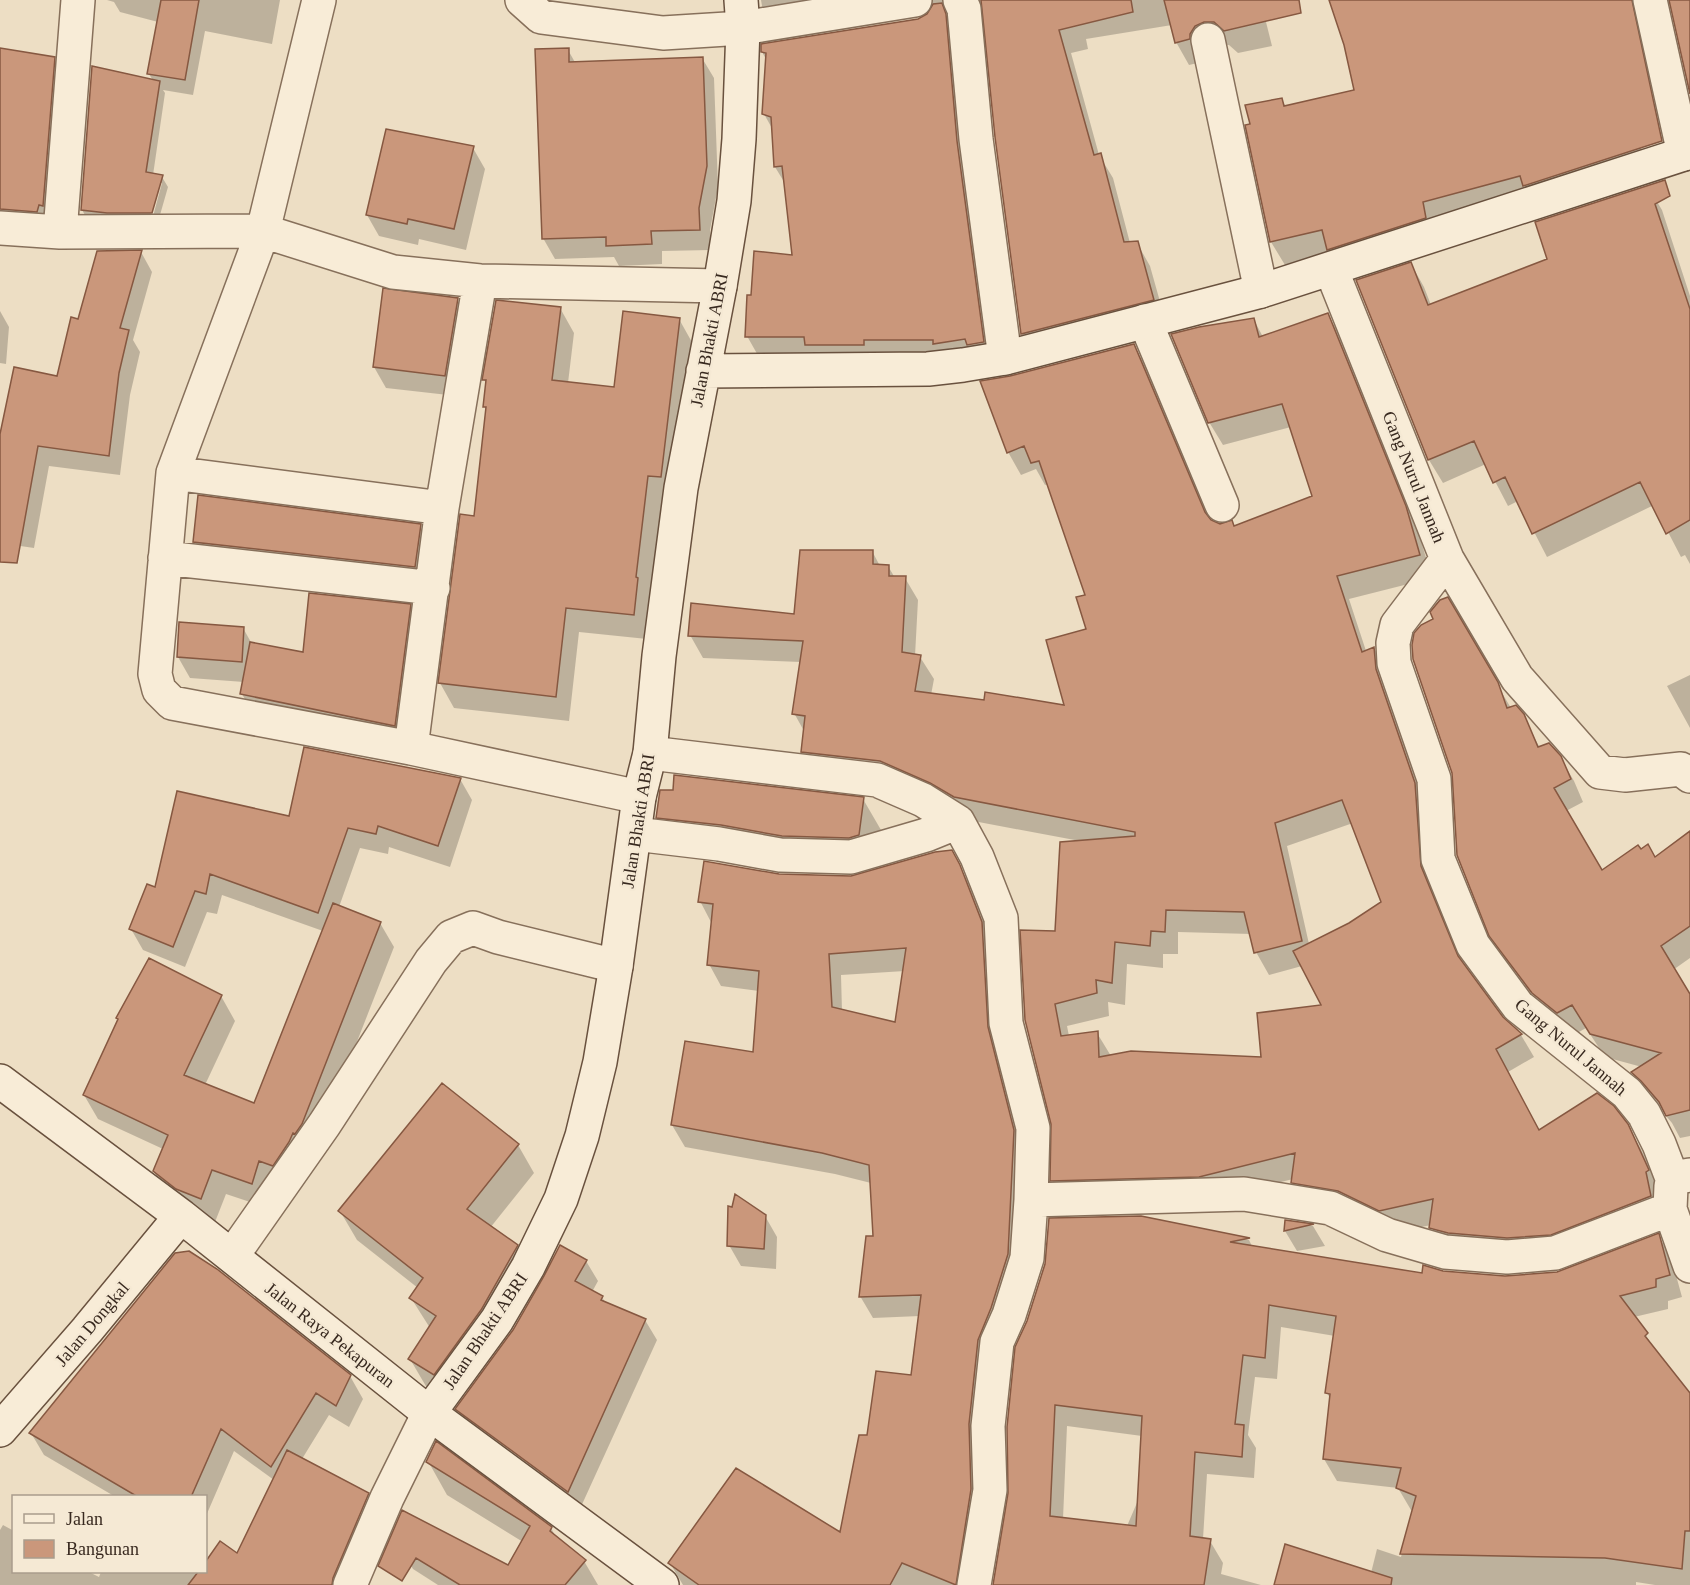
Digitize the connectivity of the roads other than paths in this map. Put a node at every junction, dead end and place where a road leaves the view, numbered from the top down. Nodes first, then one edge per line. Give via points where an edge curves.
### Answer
1 (78, 0) edge
2 (319, 0) edge
3 (522, 0) edge
4 (915, 0) edge
5 (960, 0) edge
6 (1650, 0) edge
7 (742, 14) edge
8 (1208, 40) dead end
9 (1687, 153) edge
10 (0, 228) edge
11 (263, 231) junction
12 (60, 232) junction
13 (1331, 269) junction
14 (480, 281) junction
15 (720, 286) junction
16 (1261, 291) junction
17 (1145, 321) junction
18 (1005, 358) junction
19 (702, 371) junction
20 (173, 473) junction
21 (1222, 505) dead end
22 (442, 508) junction
23 (165, 558) junction
24 (1447, 559) junction
25 (433, 588) junction
26 (411, 748) junction
27 (650, 753) junction
28 (1690, 776) edge
29 (639, 797) junction
30 (958, 822) junction
31 (635, 834) junction
32 (616, 966) junction
33 (0, 1081) edge
34 (1677, 1187) edge
35 (1031, 1200) junction
36 (181, 1216) junction
37 (231, 1256) junction
38 (1690, 1266) edge
39 (429, 1413) junction
40 (0, 1430) edge
41 (350, 1585) edge
42 (662, 1585) edge
43 (974, 1585) edge

1 - 12 street
2 - 11 street
3 - 7 street via 542,17 663,33
4 - 7 street
5 - 18 street
6 - 9 street
7 - 15 street, Jalan Bhakti ABRI via 740,139
8 - 16 street
9 - 13 street
10 - 12 street
11 - 12 street
11 - 14 street via 393,272
11 - 20 street
13 - 16 street
13 - 24 street, Gang Nurul Jannah
14 - 15 street
14 - 22 street
15 - 19 street, Jalan Bhakti ABRI
16 - 17 street
17 - 18 street
17 - 21 street
18 - 19 street via 928,369
19 - 27 street, Jalan Bhakti ABRI via 681,488
20 - 22 street
20 - 23 street
22 - 25 street
23 - 25 street
23 - 26 street via 155,674 159,690 172,703
24 - 28 street via 1517,678 1600,772 1625,775 1681,769
24 - 34 street, Gang Nurul Jannah via 1397,626 1393,643 1394,663 1434,779 1438,859 1473,945 1518,1006 1627,1093 1644,1114
25 - 26 street
26 - 29 street
27 - 29 street, Jalan Bhakti ABRI
27 - 30 street via 877,780 923,800
29 - 31 street, Jalan Bhakti ABRI
30 - 31 street via 851,857 780,855
30 - 35 street via 977,857 1001,918 1006,1023 1033,1128
31 - 32 street, Jalan Bhakti ABRI
32 - 37 street via 473,928 451,937
32 - 39 street, Jalan Bhakti ABRI via 600,1062 561,1199 528,1268 497,1320
33 - 36 street, Jalan Raya Pekapuran
34 - 35 street via 1555,1253 1508,1257 1445,1252 1388,1235 1330,1208 1244,1194
34 - 38 street, Gang Nurul Jannah
35 - 43 street via 1028,1258 997,1342 988,1426 990,1490
36 - 37 street, Jalan Raya Pekapuran
36 - 40 street, Jalan Dongkal
37 - 39 street, Jalan Raya Pekapuran
39 - 41 street, Jalan Bhakti ABRI
39 - 42 street, Jalan Raya Pekapuran

